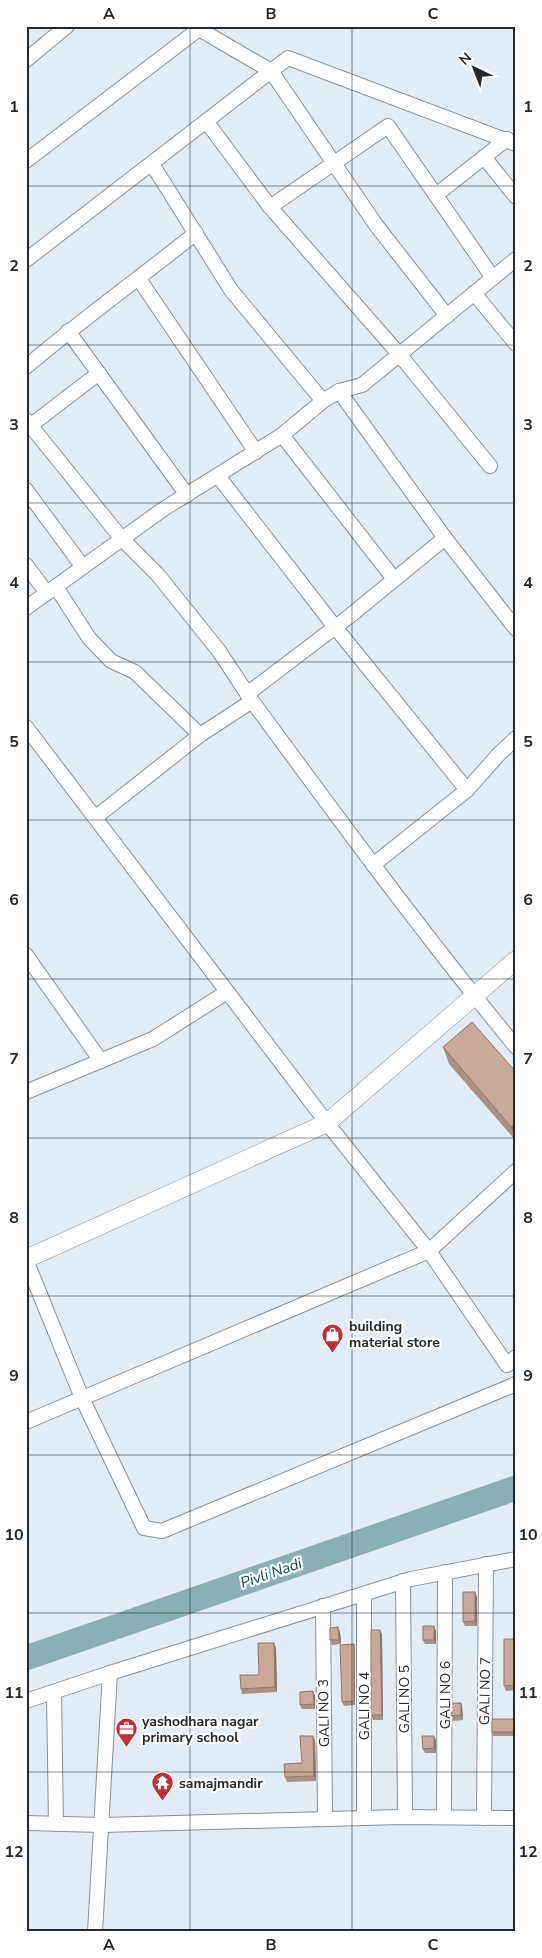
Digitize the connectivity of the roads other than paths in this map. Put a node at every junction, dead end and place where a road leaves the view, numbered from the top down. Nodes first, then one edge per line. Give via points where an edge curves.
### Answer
1 (67, 26) edge
2 (194, 28) edge
3 (26, 60) edge
4 (271, 71) junction
5 (206, 122) junction
6 (511, 142) edge
7 (484, 157) junction
8 (26, 161) edge
9 (152, 164) junction
10 (334, 164) junction
11 (436, 195) junction
12 (516, 197) edge
13 (270, 207) junction
14 (196, 233) junction
15 (516, 258) edge
16 (26, 260) edge
17 (493, 278) junction
18 (139, 279) junction
19 (474, 293) junction
20 (446, 316) junction
21 (68, 330) junction
22 (516, 344) edge
23 (399, 354) junction
24 (26, 366) edge
25 (99, 373) junction
26 (339, 391) junction
27 (323, 401) junction
28 (28, 425) edge
29 (282, 436) junction
30 (256, 452) junction
31 (490, 466) dead end
32 (218, 476) junction
33 (26, 490) edge
34 (187, 495) junction
35 (445, 538) junction
36 (122, 539) junction
37 (26, 565) edge
38 (83, 567) junction
39 (394, 579) junction
40 (51, 590) junction
41 (26, 608) edge
42 (335, 627) junction
43 (516, 629) edge
44 (250, 698) junction
45 (26, 727) edge
46 (200, 735) junction
47 (516, 738) edge
48 (468, 790) junction
49 (96, 817) junction
50 (373, 865) junction
51 (26, 955) edge
52 (516, 960) edge
53 (227, 992) junction
54 (475, 997) junction
55 (516, 1047) edge
56 (101, 1061) junction
57 (26, 1092) edge
58 (328, 1123) junction
59 (516, 1171) edge
60 (429, 1251) junction
61 (26, 1259) edge
62 (513, 1366) edge
63 (516, 1384) edge
64 (82, 1398) junction
65 (26, 1422) edge
66 (516, 1559) edge
67 (486, 1564) junction
68 (446, 1572) junction
69 (404, 1581) junction
70 (364, 1594) junction
71 (323, 1606) junction
72 (110, 1673) junction
73 (54, 1692) junction
74 (26, 1701) edge
75 (405, 1817) junction
76 (444, 1817) junction
77 (364, 1818) junction
78 (484, 1818) junction
79 (516, 1818) edge
80 (325, 1819) junction
81 (26, 1823) edge
82 (56, 1824) junction
83 (102, 1825) junction
84 (95, 1932) edge

1 - 3 street
2 - 4 street
2 - 8 street
4 - 5 street
4 - 6 street via 288,58
4 - 10 street
5 - 9 street
5 - 13 street
6 - 7 street
7 - 11 street
7 - 12 street
9 - 14 street
9 - 16 street
10 - 11 street via 388,126
10 - 13 street
10 - 20 street
11 - 17 street
13 - 23 street
14 - 18 street
14 - 27 street via 231,290
15 - 17 street
17 - 19 street
18 - 21 street
18 - 30 street
19 - 20 street
19 - 22 street
20 - 23 street
21 - 24 street
21 - 25 street
23 - 26 street via 362,385
23 - 31 street
25 - 28 street
25 - 34 street
26 - 27 street
26 - 35 street
27 - 29 street
28 - 36 street
29 - 30 street
29 - 39 street
30 - 32 street
32 - 34 street
32 - 42 street
33 - 38 street
34 - 36 street
35 - 39 street
35 - 43 street
36 - 38 street
36 - 44 street via 158,575 219,651
37 - 40 street
38 - 40 street
39 - 42 street
40 - 41 street
40 - 46 street via 111,661 135,672
42 - 44 street
42 - 48 street
44 - 46 street
44 - 50 street
45 - 49 street
46 - 49 street
47 - 48 street
48 - 50 street
49 - 53 street
50 - 54 street
51 - 56 street
52 - 54 street
53 - 56 street via 153,1039
53 - 58 street
54 - 55 street
54 - 58 street
56 - 57 street
58 - 60 street
58 - 61 street
59 - 60 street
60 - 62 street
60 - 64 street
61 - 64 street
63 - 64 street via 162,1531 144,1528
64 - 65 street
66 - 67 street
67 - 68 street
67 - 78 street, GALI NO 7
68 - 69 street
68 - 76 street, GALI NO 6
69 - 70 street
69 - 75 street, GALI NO 5
70 - 71 street
70 - 77 street, GALI NO 4
71 - 72 street
71 - 80 street, GALI NO 3
72 - 73 street
72 - 83 street
73 - 74 street
73 - 82 street
75 - 76 street
75 - 77 street
76 - 78 street
77 - 80 street
78 - 79 street
80 - 83 street
81 - 82 street
82 - 83 street
83 - 84 street

